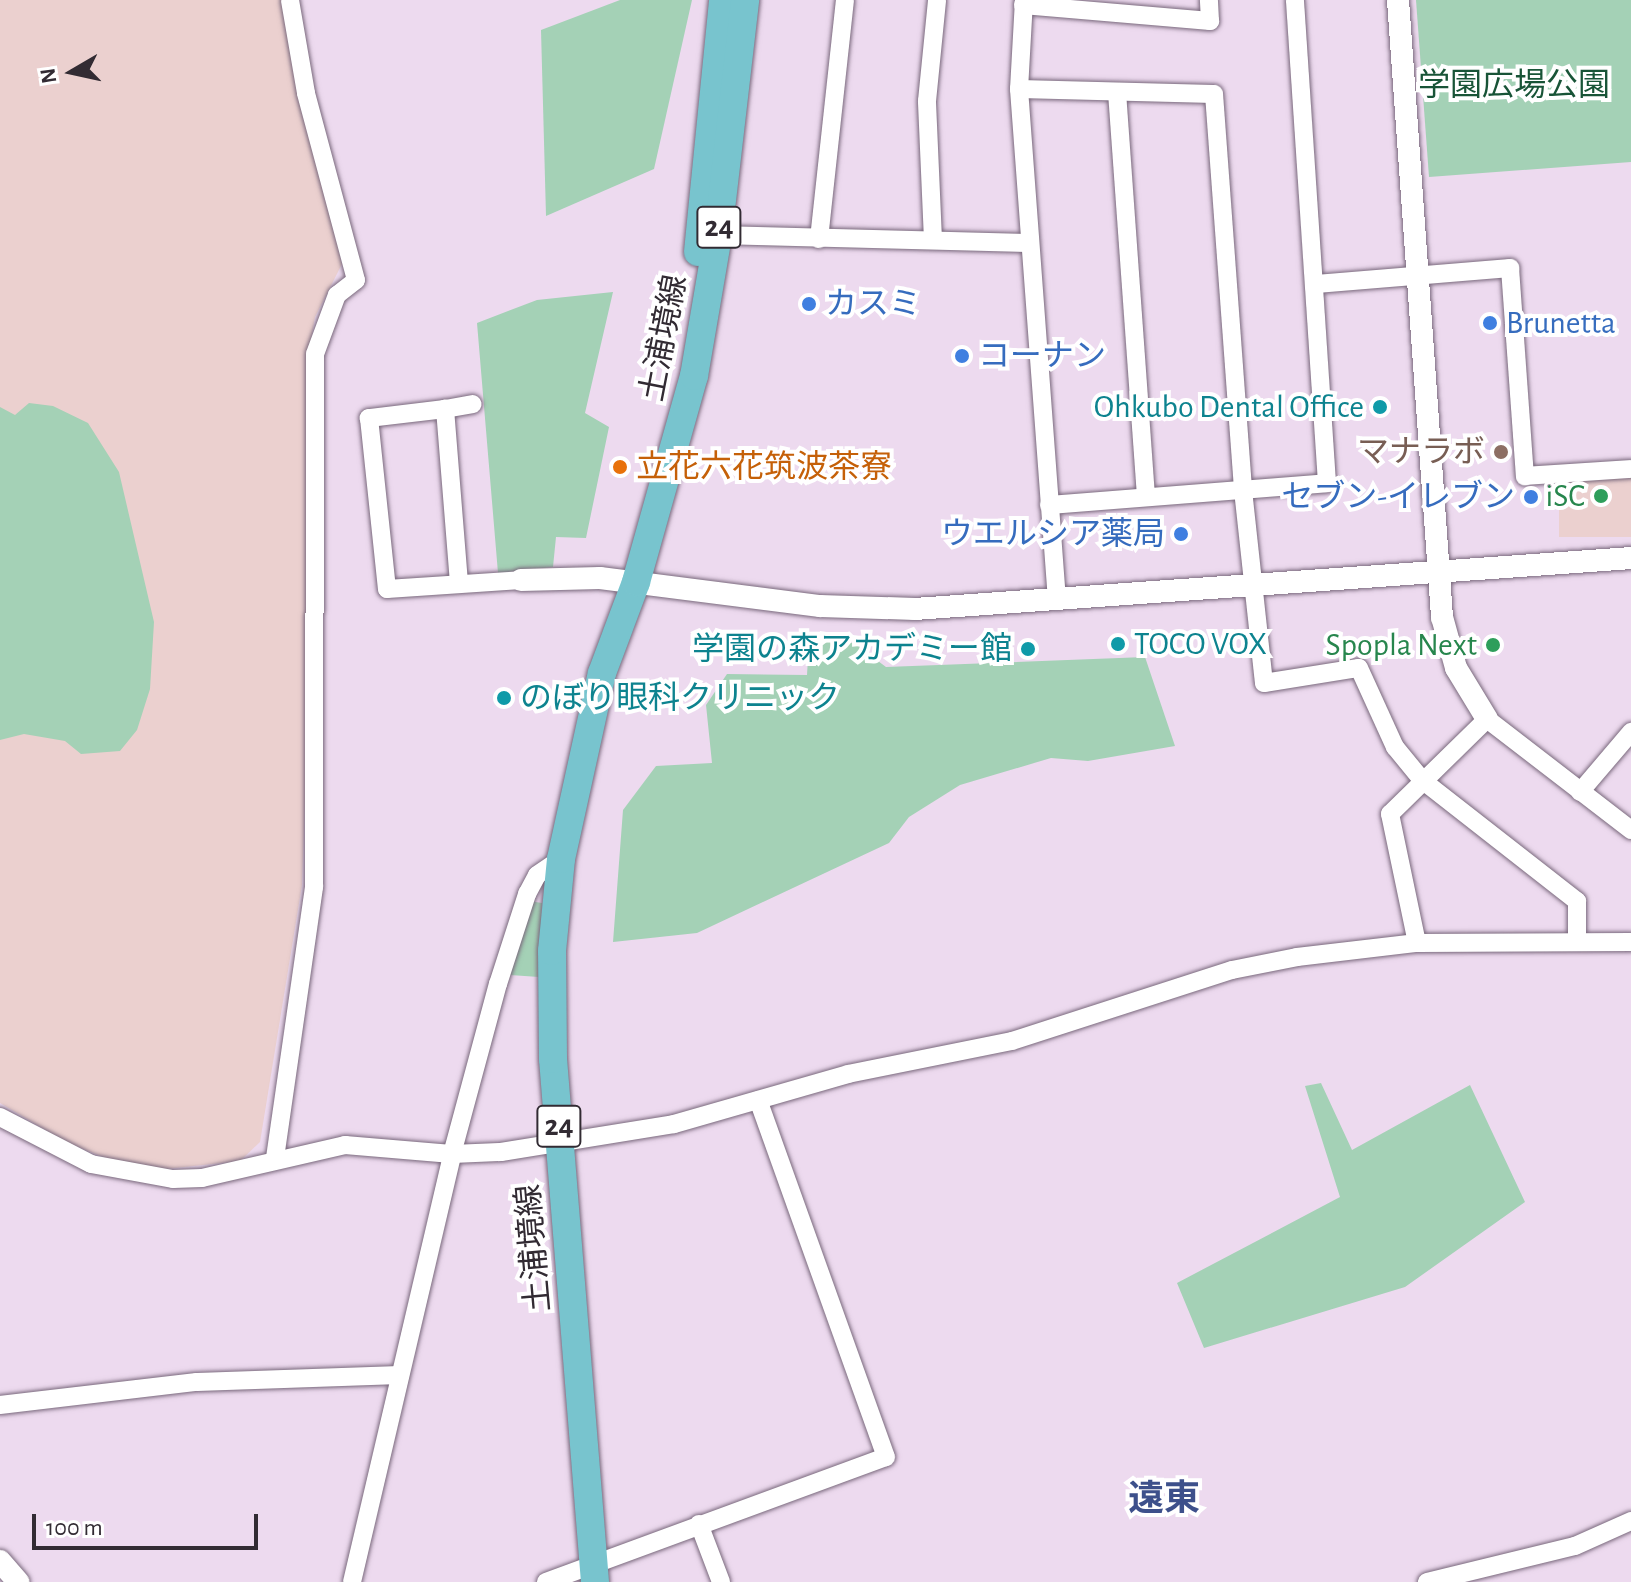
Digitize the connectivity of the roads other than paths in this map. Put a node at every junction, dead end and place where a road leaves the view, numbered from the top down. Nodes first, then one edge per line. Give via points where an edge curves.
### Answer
1 (290, 0) edge
2 (723, 0) edge
3 (745, 0) edge
4 (845, 0) edge
5 (937, 0) edge
6 (1209, 0) edge
7 (1295, 0) edge
8 (1398, 0) edge
9 (1024, 3) edge
10 (1109, 7) edge
11 (1019, 89) junction
12 (1117, 92) junction
13 (718, 235) junction
14 (819, 239) junction
15 (933, 240) junction
16 (1028, 243) junction
17 (1418, 277) junction
18 (1316, 284) junction
19 (473, 404) dead end
20 (445, 409) junction
21 (674, 451) junction
22 (1631, 469) edge
23 (1243, 490) junction
24 (1146, 497) junction
25 (1049, 505) junction
26 (1631, 558) edge
27 (1438, 572) junction
28 (521, 580) joint
29 (636, 582) junction
30 (459, 583) junction
31 (1253, 586) junction
32 (1057, 600) junction
33 (1487, 719) junction
34 (1631, 732) edge
35 (1422, 780) junction
36 (1580, 792) junction
37 (1631, 830) edge
38 (561, 859) junction
39 (1577, 942) junction
40 (1631, 942) edge
41 (1417, 943) junction
42 (758, 1100) junction
43 (0, 1117) edge
44 (560, 1144) junction
45 (452, 1154) junction
46 (275, 1158) junction
47 (400, 1375) junction
48 (0, 1405) edge
49 (1631, 1521) edge
50 (699, 1524) junction
51 (0, 1561) edge
52 (594, 1574) edge
53 (18, 1582) edge
54 (352, 1582) edge
55 (546, 1582) edge
56 (721, 1582) edge
57 (1427, 1582) edge

1 - 46 street via 306,93 356,280 337,295 315,354 314,887
2 - 21 main road, 土浦境線 / 24 via 696,270 677,374
3 - 13 main road, 土浦境線 / 24
4 - 14 street
5 - 15 street via 927,101
6 - 10 street via 1210,21
7 - 18 street
8 - 17 street
9 - 10 street
9 - 11 street
11 - 12 street
11 - 16 street
12 - 23 street via 1214,94
12 - 24 street
13 - 14 street
13 - 21 main road, 土浦境線 / 24 via 694,376
14 - 15 street
15 - 16 street
16 - 25 street
17 - 18 street
17 - 22 street via 1510,268 1525,476
17 - 27 street
18 - 23 street via 1327,483
19 - 20 street
20 - 30 street
20 - 30 street via 369,418 387,589
21 - 29 main road, 土浦境線 / 24
23 - 24 street
23 - 31 street
24 - 25 street
25 - 32 street
26 - 27 street
27 - 31 street
27 - 33 street via 1447,642 1466,690
28 - 29 street
28 - 30 street
29 - 32 street via 876,609
29 - 38 main road, 土浦境線 / 24 via 602,673
31 - 32 street
31 - 35 street via 1264,683 1359,668 1388,734
33 - 35 street
33 - 36 street
34 - 36 street
35 - 39 street via 1577,901
35 - 41 street via 1390,814
36 - 37 street
38 - 44 main road, 土浦境線 / 24 via 552,975
38 - 45 street via 537,875 527,894
39 - 40 street
39 - 41 street
41 - 42 street via 1252,965 1012,1041 848,1074
42 - 44 street via 674,1124
42 - 50 street via 886,1457
43 - 46 street via 91,1164 136,1176 202,1178
44 - 45 street
44 - 52 main road, 土浦境線 / 24
45 - 46 street via 345,1145
45 - 47 street
47 - 48 street via 197,1382
47 - 54 street
49 - 57 street via 1575,1546
50 - 52 street
50 - 56 street
51 - 53 street
52 - 55 street

